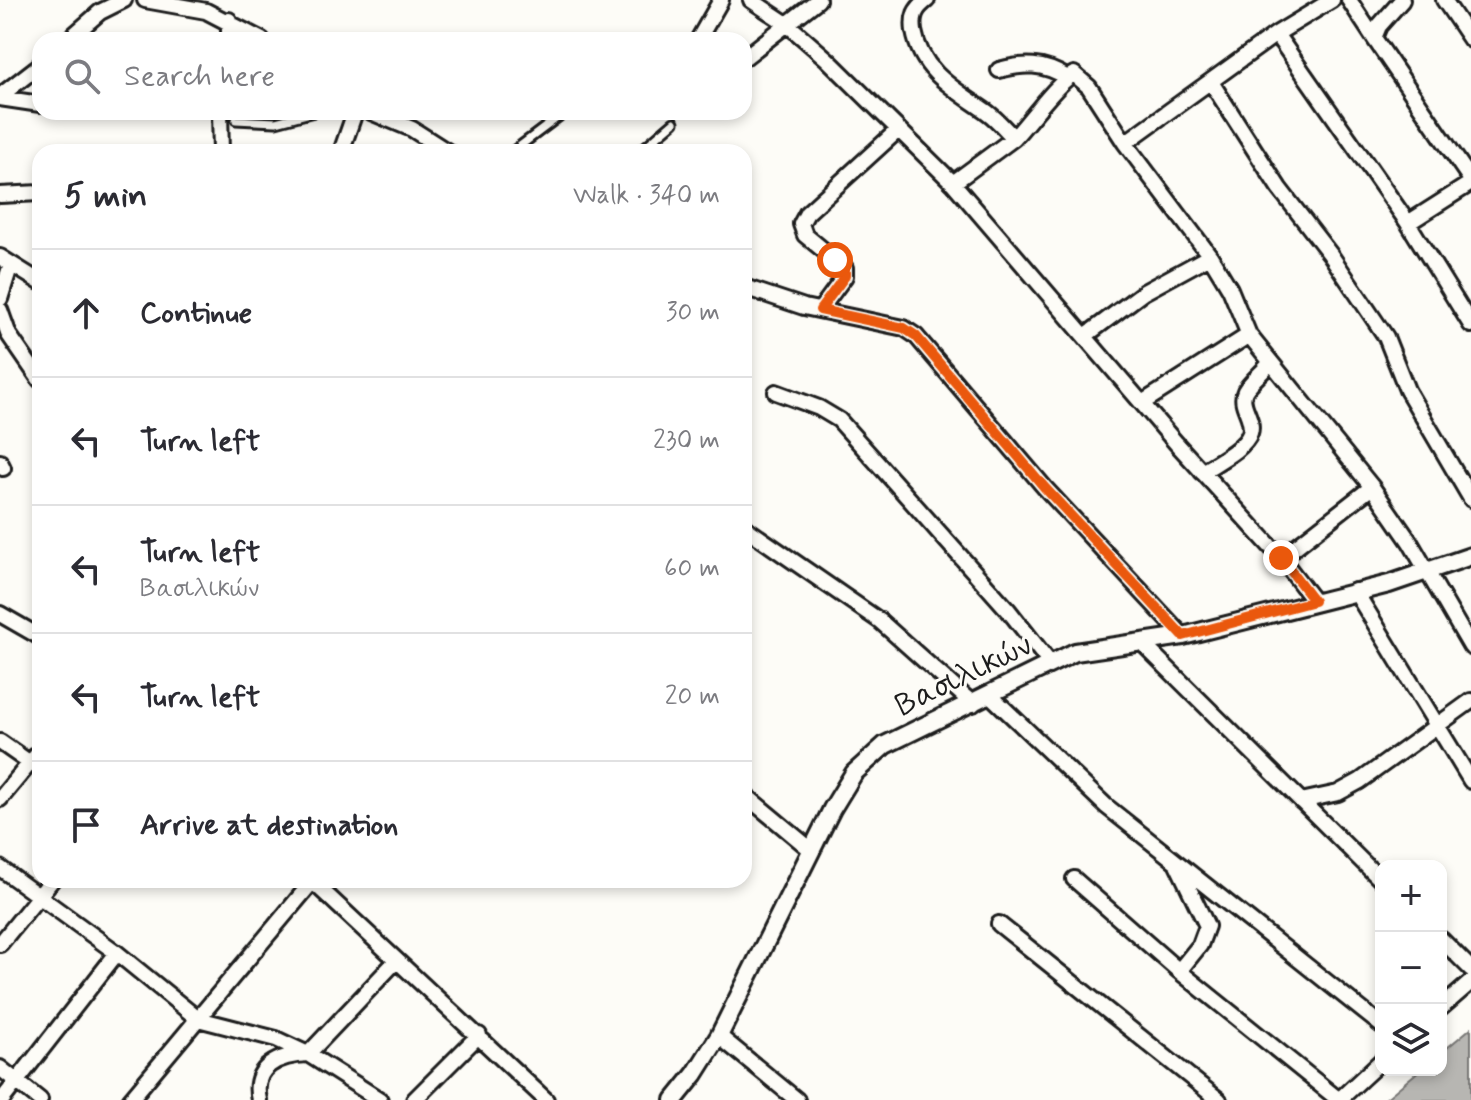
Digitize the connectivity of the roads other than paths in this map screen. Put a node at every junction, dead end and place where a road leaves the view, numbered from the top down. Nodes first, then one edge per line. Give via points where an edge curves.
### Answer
1 (124, 0) edge
2 (145, 0) edge
3 (721, 0) edge
4 (751, 0) edge
5 (818, 0) edge
6 (927, 0) edge
7 (1332, 0) edge
8 (1349, 0) edge
9 (1402, 0) edge
10 (1444, 0) edge
11 (206, 5) edge
12 (229, 20) junction
13 (787, 24) junction
14 (77, 32) edge
15 (229, 32) edge
16 (249, 32) edge
17 (703, 32) edge
18 (1276, 34) junction
19 (1374, 38) junction
20 (1471, 40) edge
21 (752, 52) edge
22 (999, 70) dead end
23 (32, 71) edge
24 (1066, 77) junction
25 (1211, 82) junction
26 (0, 97) edge
27 (32, 103) edge
28 (220, 120) edge
29 (236, 120) dead end
30 (284, 120) edge
31 (352, 120) edge
32 (390, 120) edge
33 (554, 120) edge
34 (674, 122) dead end
35 (898, 130) junction
36 (1014, 138) junction
37 (1125, 143) junction
38 (221, 144) edge
39 (344, 144) edge
40 (435, 144) edge
41 (523, 144) edge
42 (648, 144) edge
43 (1471, 182) edge
44 (953, 183) junction
45 (32, 193) edge
46 (0, 195) edge
47 (1408, 223) junction
48 (1210, 256) junction
49 (6, 260) edge
50 (32, 277) edge
51 (752, 289) edge
52 (0, 299) edge
53 (0, 310) edge
54 (820, 310) junction
55 (1471, 325) edge
56 (1249, 335) junction
57 (1085, 336) junction
58 (1270, 363) junction
59 (32, 368) edge
60 (776, 392) dead end
61 (1142, 403) junction
62 (1202, 472) junction
63 (1372, 487) junction
64 (1471, 499) edge
65 (752, 533) edge
66 (1471, 556) edge
67 (1281, 558) junction
68 (1425, 572) junction
69 (1355, 591) junction
70 (1314, 601) junction
71 (0, 614) edge
72 (32, 632) edge
73 (1183, 636) junction
74 (1141, 642) junction
75 (1471, 647) edge
76 (1049, 662) junction
77 (991, 696) junction
78 (1471, 701) edge
79 (973, 704) junction
80 (1437, 724) junction
81 (0, 742) edge
82 (32, 761) edge
83 (30, 763) junction
84 (1471, 781) edge
85 (0, 799) edge
86 (752, 801) edge
87 (1301, 801) junction
88 (810, 849) junction
89 (1174, 859) junction
90 (0, 868) edge
91 (1375, 874) edge
92 (1074, 879) dead end
93 (45, 888) edge
94 (305, 888) edge
95 (318, 888) edge
96 (38, 897) junction
97 (999, 924) dead end
98 (0, 944) edge
99 (1447, 945) edge
100 (117, 953) junction
101 (396, 961) junction
102 (1471, 969) edge
103 (1179, 971) junction
104 (1471, 982) edge
105 (1446, 1004) edge
106 (198, 1019) junction
107 (1375, 1020) edge
108 (479, 1035) junction
109 (719, 1036) junction
110 (308, 1054) junction
111 (1375, 1067) edge
112 (0, 1068) edge
113 (17, 1082) junction
114 (2, 1100) edge
115 (40, 1100) edge
116 (130, 1100) edge
117 (259, 1100) edge
118 (380, 1100) edge
119 (414, 1100) edge
120 (546, 1100) edge
121 (674, 1100) edge
122 (797, 1100) edge
123 (1219, 1100) edge
124 (1339, 1100) edge

1 - 14 street
2 - 11 street
3 - 17 street
4 - 13 street
5 - 13 street
6 - 36 street via 912,18 919,52 958,95
7 - 18 street
8 - 19 street
9 - 19 street
10 - 20 street
11 - 12 street
12 - 15 street
12 - 16 street
13 - 21 street
13 - 35 street
18 - 25 street
18 - 47 street
19 - 43 street
22 - 24 street via 1023,63
23 - 26 street
24 - 36 street
24 - 37 street via 1082,79
25 - 37 street
25 - 64 street via 1386,337 1407,390
26 - 27 street
28 - 38 street
29 - 30 lane
31 - 39 street
32 - 40 street
33 - 41 lane
34 - 42 lane
35 - 44 street
35 - 54 street via 801,224 805,235 845,268 845,276
36 - 44 street
37 - 48 street
43 - 47 street
44 - 57 street
45 - 46 street
47 - 55 street
48 - 56 street
48 - 57 street via 1144,292
49 - 50 street
49 - 52 street
51 - 54 street
53 - 59 street via 9,335
54 - 73 street via 904,328 916,336 1045,488
56 - 58 street
56 - 61 street
57 - 61 street
58 - 62 street via 1245,391 1250,433
58 - 63 street
60 - 76 street via 839,420
61 - 62 street
62 - 67 street
63 - 67 street
63 - 68 street
65 - 79 street via 880,621
66 - 68 street, Βασιλικών
67 - 70 street
68 - 69 street, Βασιλικών
68 - 75 street
69 - 70 street, Βασιλικών
69 - 80 street
70 - 73 street, Βασιλικών
71 - 72 street
73 - 74 street, Βασιλικών
74 - 76 street, Βασιλικών via 1075,652
74 - 87 street
76 - 77 street, Βασιλικών
77 - 79 street, Βασιλικών
77 - 89 street via 1106,806
78 - 80 street
79 - 88 street, Βασιλικών via 874,753 854,773
80 - 84 street
80 - 87 street via 1360,781 1338,793
81 - 83 street
82 - 83 street
83 - 85 street
86 - 88 street
87 - 91 street
88 - 109 street, Βασιλικών
89 - 103 street via 1207,926 1200,945
89 - 107 street
90 - 96 street
92 - 103 street
93 - 96 street
94 - 106 street
95 - 101 street
96 - 98 street
96 - 100 street
97 - 123 street
99 - 102 street
100 - 106 street
100 - 113 street
101 - 108 street
101 - 110 street
103 - 124 street
104 - 105 street
106 - 110 street via 254,1030
106 - 116 street
108 - 119 street
108 - 120 street
109 - 121 street, Βασιλικών
109 - 122 street
110 - 117 street via 279,1057 267,1066 258,1081
110 - 118 street
111 - 124 street
112 - 113 street
113 - 114 street
113 - 115 street

